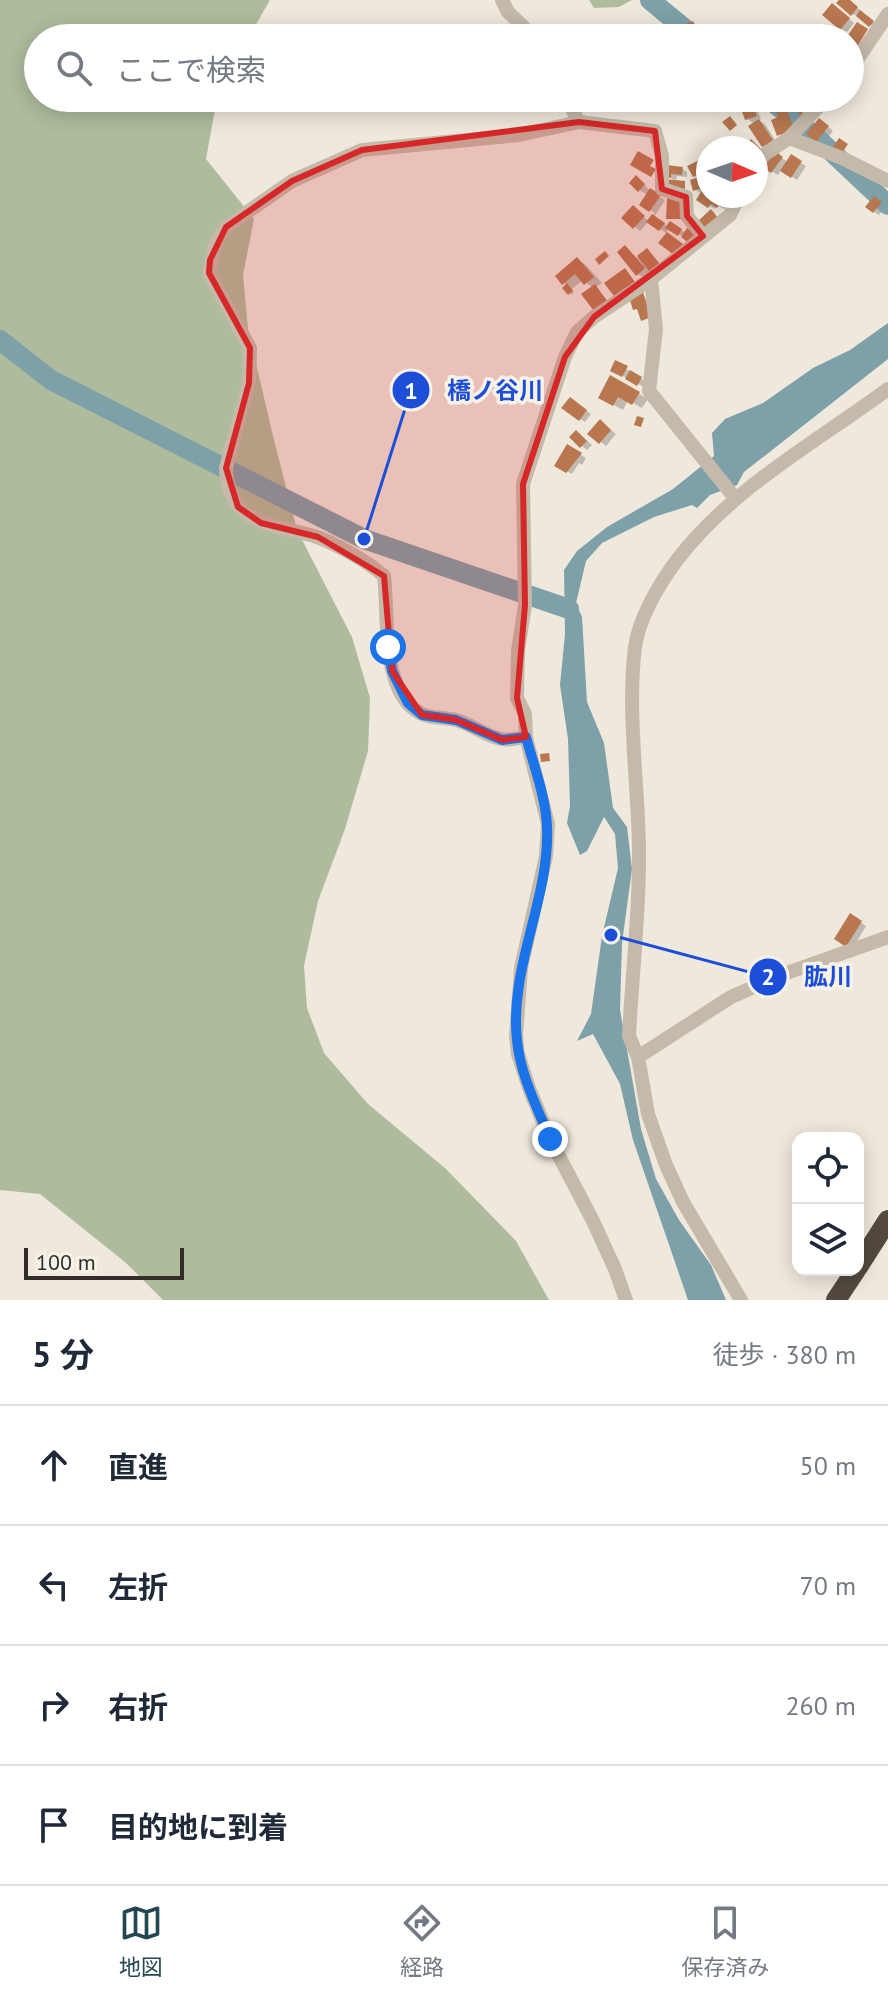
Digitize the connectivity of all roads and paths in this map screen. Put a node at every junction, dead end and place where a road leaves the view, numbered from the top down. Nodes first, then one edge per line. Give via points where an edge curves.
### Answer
1 (502, 0) edge
2 (888, 14) edge
3 (520, 24) edge
4 (864, 49) edge
5 (574, 112) edge
6 (814, 112) edge
7 (579, 122) junction
8 (789, 138) junction
9 (768, 152) edge
10 (888, 181) edge
11 (733, 208) edge
12 (703, 236) junction
13 (651, 279) junction
14 (888, 389) edge
15 (733, 496) junction
16 (526, 737) junction
17 (888, 937) edge
18 (638, 1057) junction
19 (888, 1220) edge
20 (864, 1257) edge
21 (852, 1276) edge
22 (626, 1300) edge
23 (741, 1300) edge
24 (836, 1300) edge

1 - 3 street
2 - 4 street
5 - 7 street
6 - 8 street
7 - 12 street via 655,131 662,189 686,197 687,216
7 - 16 street via 519,135 362,150 292,181 226,227 216,242 209,273 250,348 249,383 226,468 238,507 261,523 318,537 384,576 392,671 408,703 422,715 456,720 502,740
8 - 9 street
8 - 10 street
11 - 12 street
12 - 13 street
13 - 15 street via 656,329 649,391
13 - 16 street via 577,332 523,484 525,605 517,698 525,714
14 - 15 street
15 - 18 street via 663,581 635,646 639,848 629,1036
16 - 22 street via 548,824 521,968 518,1054 550,1139
17 - 18 street via 731,997
18 - 23 street via 648,1114 666,1165
19 - 20 highway
21 - 24 highway

